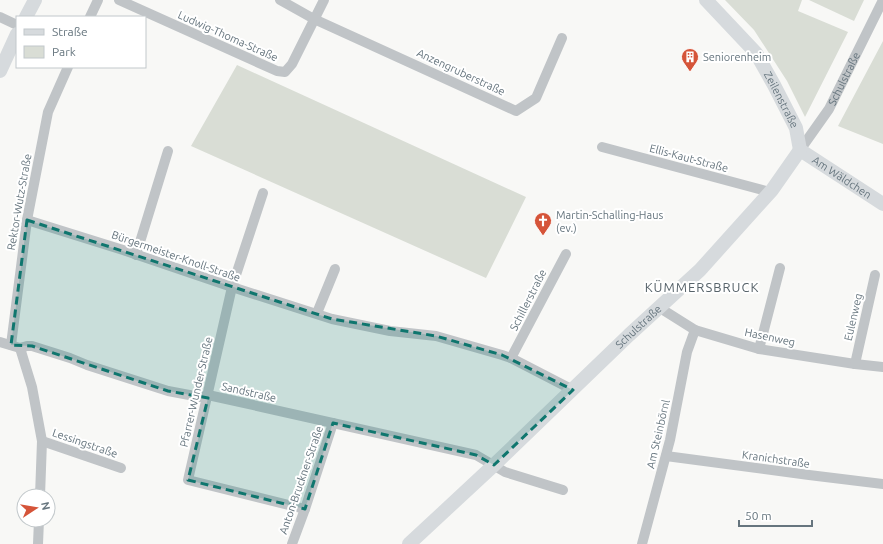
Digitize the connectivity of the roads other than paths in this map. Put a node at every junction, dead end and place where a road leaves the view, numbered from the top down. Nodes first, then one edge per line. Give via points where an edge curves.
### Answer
1 (35, 0) edge
2 (98, 0) edge
3 (119, 0) edge
4 (280, 0) edge
5 (324, 0) edge
6 (706, 0) edge
7 (883, 0) edge
8 (27, 16) edge
9 (90, 16) edge
10 (0, 17) edge
11 (314, 18) junction
12 (16, 25) edge
13 (16, 36) edge
14 (562, 38) dead end
15 (68, 68) edge
16 (0, 71) edge
17 (602, 148) dead end
18 (800, 150) junction
19 (168, 151) dead end
20 (770, 192) junction
21 (263, 193) dead end
22 (883, 204) edge
23 (27, 220) junction
24 (566, 254) dead end
25 (136, 255) junction
26 (780, 268) dead end
27 (335, 270) dead end
28 (875, 275) dead end
29 (232, 287) junction
30 (660, 308) junction
31 (317, 314) junction
32 (694, 330) junction
33 (0, 342) edge
34 (15, 346) junction
35 (759, 349) junction
36 (511, 358) junction
37 (855, 364) junction
38 (883, 367) edge
39 (573, 390) junction
40 (208, 395) junction
41 (333, 423) junction
42 (42, 441) junction
43 (666, 456) junction
44 (494, 465) junction
45 (121, 468) dead end
46 (883, 484) edge
47 (40, 488) edge
48 (563, 490) dead end
49 (305, 509) junction
50 (39, 528) edge
51 (416, 542) edge
52 (38, 544) edge
53 (292, 544) edge
54 (642, 544) edge

1 - 8 street
2 - 9 street
3 - 11 street, Ludwig-Thoma-Straße via 277,71 285,72 292,64
4 - 11 street
5 - 11 street
6 - 18 street, Zeilenstraße via 756,53 796,128
7 - 18 street, Schulstraße via 828,109
10 - 12 street
11 - 14 street, Anzengruberstraße via 516,111 536,98
13 - 16 street
15 - 23 street, Rektor-Wutz-Straße via 48,112
17 - 20 street, Ellis-Kaut-Straße
18 - 20 street, Schulstraße
18 - 22 street, Am Wäldchen
19 - 25 street
20 - 30 street, Schulstraße via 700,270
21 - 29 street, Pfarrer-Wunder-Straße
23 - 25 street, Bürgermeister-Knoll-Straße
23 - 34 street, Rektor-Wutz-Straße
24 - 36 street, Schillerstraße
25 - 29 street, Bürgermeister-Knoll-Straße
26 - 35 street
27 - 31 street
28 - 37 street, Eulenweg
29 - 31 street, Bürgermeister-Knoll-Straße
29 - 40 street, Pfarrer-Wunder-Straße
30 - 32 street, Hasenweg
30 - 39 street, Schulstraße
31 - 36 street, Bürgermeister-Knoll-Straße via 390,331 436,336
32 - 35 street, Hasenweg
32 - 43 street, Am Steinbörnl via 687,352
33 - 34 street, Sandstraße
34 - 40 street, Sandstraße via 32,346 168,391 200,397
34 - 42 street via 32,387
35 - 37 street, Hasenweg
36 - 39 street, Bürgermeister-Knoll-Straße
37 - 38 street, Hasenweg
39 - 44 street, Schulstraße
40 - 41 street, Sandstraße
40 - 49 street, Pfarrer-Wunder-Straße via 188,480
41 - 44 street, Sandstraße via 476,455
41 - 49 street, Anton-Bruckner-Straße
42 - 45 street, Lessingstraße
42 - 47 street
43 - 46 street, Kranichstraße
43 - 54 street, Am Steinbörnl
44 - 48 street, Sandstraße via 505,472
44 - 51 street, Schulstraße
49 - 53 street, Anton-Bruckner-Straße
50 - 52 street

